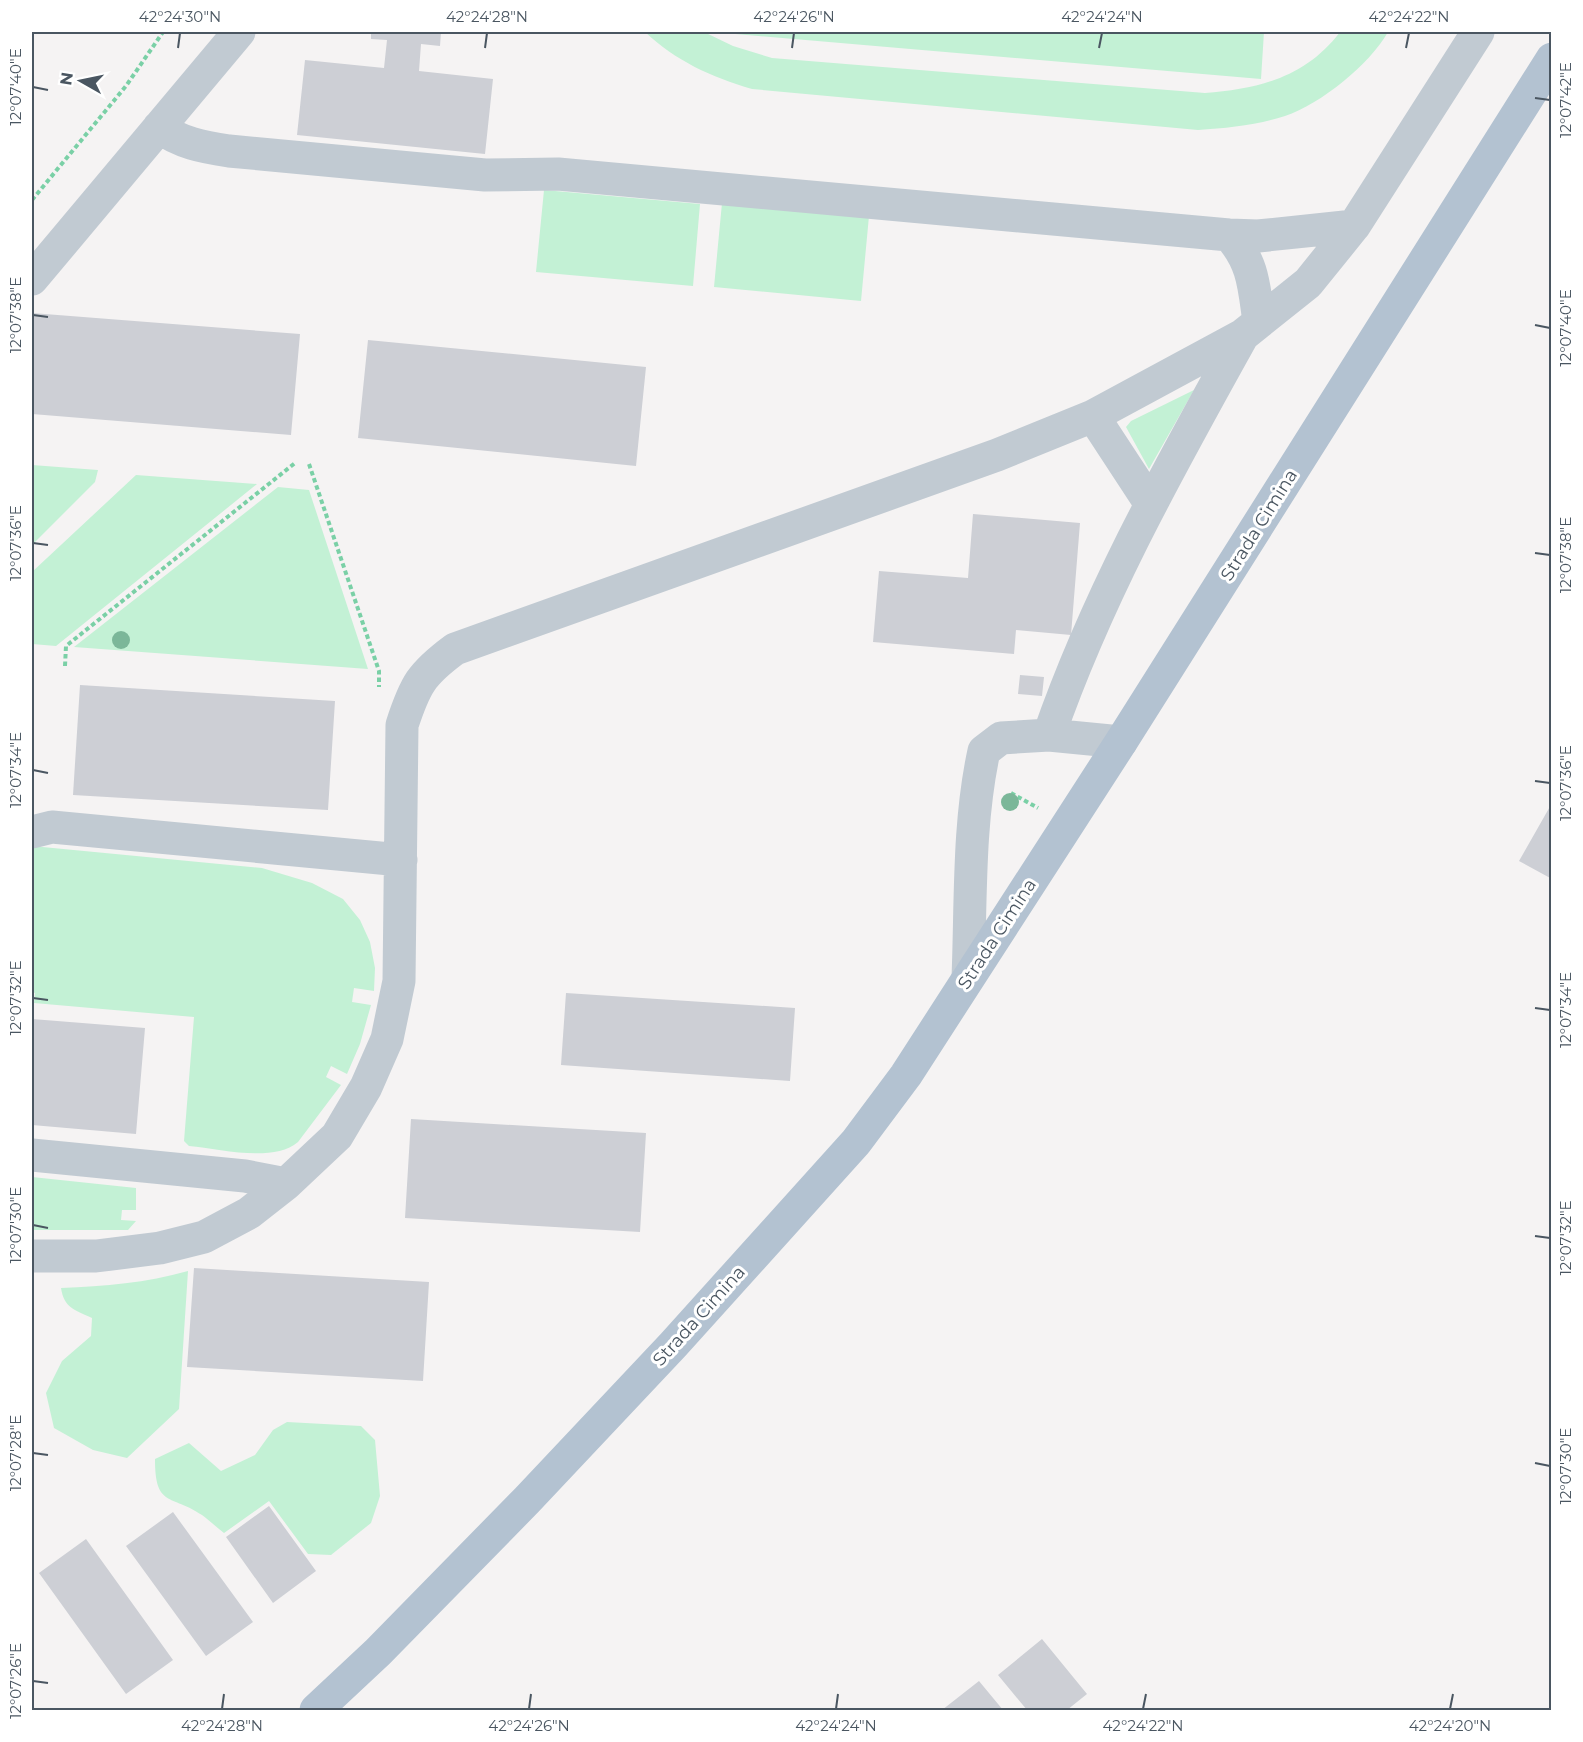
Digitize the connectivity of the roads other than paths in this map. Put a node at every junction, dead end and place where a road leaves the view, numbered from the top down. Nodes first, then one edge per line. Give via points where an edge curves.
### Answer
1 (239, 32) edge
2 (1478, 32) edge
3 (1551, 59) edge
4 (159, 127) junction
5 (1354, 226) junction
6 (1229, 235) junction
7 (32, 279) edge
8 (1251, 329) junction
9 (1093, 416) junction
10 (1150, 503) junction
11 (1049, 735) junction
12 (1121, 742) junction
13 (32, 832) edge
14 (401, 861) junction
15 (968, 978) junction
16 (32, 1155) edge
17 (286, 1184) junction
18 (32, 1256) edge
19 (316, 1710) edge

1 - 4 lane
2 - 5 lane
3 - 12 main road, Strada Cimina
4 - 6 lane via 198,147 229,152 484,175 558,174
4 - 7 lane
5 - 6 lane via 1258,236
5 - 8 lane via 1308,283
6 - 8 lane via 1251,268
8 - 9 lane
8 - 10 lane
9 - 10 lane
9 - 14 lane via 997,455 455,650 430,668 412,693 402,725
10 - 11 lane via 1086,636
11 - 12 lane
11 - 15 lane via 1001,738 984,750 979,775
12 - 15 main road, Strada Cimina
13 - 14 lane via 52,827
14 - 17 lane via 399,981 387,1039 366,1087 337,1136
15 - 19 main road, Strada Cimina via 906,1075 856,1142 527,1500 378,1653
16 - 17 lane via 245,1176
17 - 18 lane via 249,1213 204,1237 160,1248 96,1256

